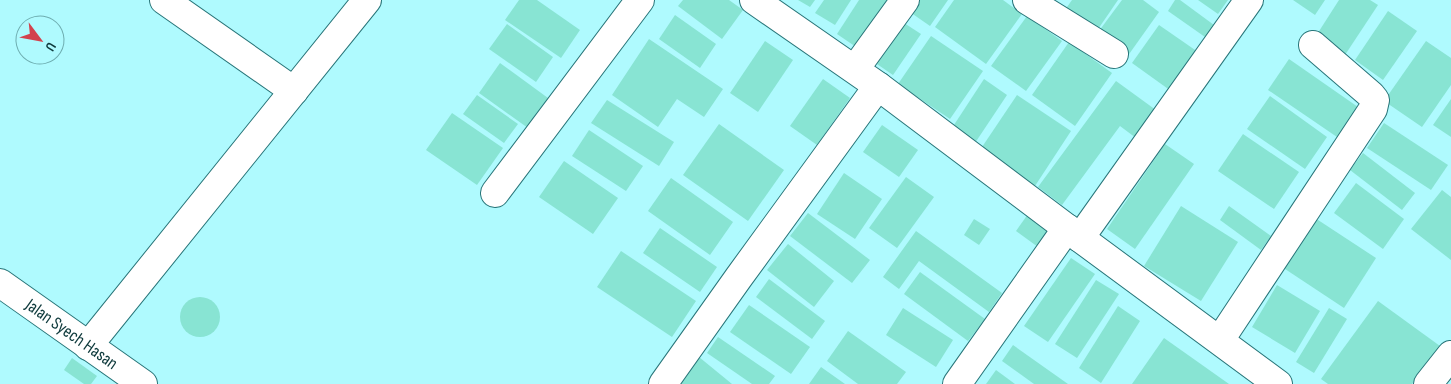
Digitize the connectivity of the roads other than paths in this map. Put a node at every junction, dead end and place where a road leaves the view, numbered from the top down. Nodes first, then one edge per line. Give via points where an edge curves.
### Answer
1 (164, 0) edge
2 (367, 0) edge
3 (640, 0) edge
4 (754, 0) edge
5 (904, 0) edge
6 (1027, 0) edge
7 (1249, 0) edge
8 (1313, 45) dead end
9 (1114, 54) dead end
10 (855, 69) junction
11 (878, 86) junction
12 (294, 91) junction
13 (495, 193) dead end
14 (1073, 233) junction
15 (0, 283) edge
16 (1220, 340) junction
17 (88, 346) junction
18 (1451, 355) edge
19 (1267, 381) edge
20 (143, 384) edge
21 (663, 384) edge
22 (957, 384) edge
23 (1428, 384) edge

1 - 12 street
2 - 12 street
3 - 13 street
4 - 10 street
5 - 10 street
6 - 9 street
7 - 14 street
8 - 16 street via 1371,94 1375,100 1373,109
10 - 11 street
11 - 14 street
11 - 21 street
12 - 17 street
14 - 16 street
14 - 22 street
15 - 17 street, Jalan Syech Hasan
16 - 19 street
17 - 20 street, Jalan Syech Hasan
18 - 23 street

